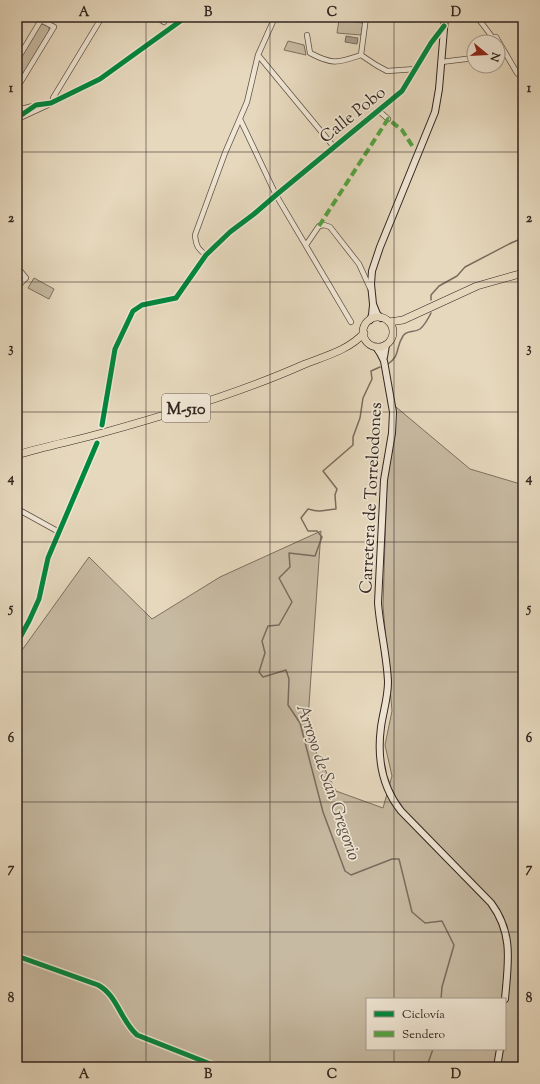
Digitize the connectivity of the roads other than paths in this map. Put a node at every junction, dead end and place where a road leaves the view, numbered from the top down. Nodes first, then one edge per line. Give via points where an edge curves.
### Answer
1 (102, 17) edge
2 (157, 17) edge
3 (186, 17) edge
4 (274, 17) edge
5 (366, 17) edge
6 (445, 17) edge
7 (477, 17) edge
8 (164, 22) dead end
9 (444, 26) junction
10 (490, 34) edge
11 (307, 35) dead end
12 (443, 41) junction
13 (431, 43) junction
14 (258, 55) junction
15 (361, 55) junction
16 (506, 55) edge
17 (466, 59) edge
18 (17, 60) edge
19 (442, 62) junction
20 (416, 69) junction
21 (523, 78) edge
22 (17, 88) edge
23 (66, 95) junction
24 (53, 98) junction
25 (51, 103) junction
26 (36, 105) junction
27 (17, 110) edge
28 (378, 110) junction
29 (17, 119) edge
30 (240, 119) junction
31 (388, 120) dead end
32 (334, 147) junction
33 (276, 195) junction
34 (306, 244) junction
35 (206, 255) junction
36 (17, 267) edge
37 (523, 273) edge
38 (17, 287) edge
39 (371, 290) junction
40 (373, 304) junction
41 (381, 318) junction
42 (370, 320) junction
43 (403, 320) junction
44 (351, 322) dead end
45 (389, 322) junction
46 (393, 331) junction
47 (364, 333) junction
48 (368, 343) junction
49 (349, 345) junction
50 (386, 345) junction
51 (376, 347) junction
52 (384, 361) junction
53 (102, 425) dead end
54 (97, 443) dead end
55 (17, 455) edge
56 (17, 516) edge
57 (59, 532) junction
58 (17, 643) edge
59 (17, 956) edge
60 (505, 998) edge
61 (500, 1050) edge
62 (218, 1067) edge
63 (497, 1067) edge

1 - 24 street
2 - 8 street
3 - 23 street via 100,79
4 - 14 street
5 - 15 street
6 - 9 main road
7 - 10 street
9 - 12 main road
9 - 13 street, Calle Pobo
11 - 15 street via 310,53 324,61 347,61
12 - 13 street
12 - 19 main road
13 - 20 street, Calle Pobo
14 - 30 street via 247,102
14 - 32 street
15 - 20 street via 387,71
16 - 21 street
17 - 19 street
18 - 22 street via 41,20 54,27
19 - 39 main road via 435,112 378,253 371,278
20 - 28 street, Calle Pobo via 402,92
23 - 24 street
23 - 25 street
24 - 26 street
25 - 26 street
25 - 29 street
26 - 27 street
26 - 29 street
28 - 31 street
28 - 32 street, Calle Pobo
30 - 33 street
30 - 35 street via 195,236 195,244
32 - 33 street, Calle Pobo
33 - 34 street
33 - 35 street, Calle Pobo
34 - 39 street via 319,226 330,227 359,264
34 - 44 street
35 - 53 street, Calle Pobo via 176,298 142,305 133,311 115,349
36 - 38 street via 26,278
37 - 43 main road via 477,286
39 - 40 main road
40 - 41 main road
40 - 42 main road
41 - 42 main road
41 - 45 main road
42 - 47 main road, M-510 via 364,328
43 - 45 main road
43 - 46 main road
45 - 46 main road
46 - 50 main road
47 - 48 main road
47 - 49 main road, M-510
48 - 49 main road, M-510
48 - 51 main road
49 - 55 main road, M-510 via 228,395
50 - 51 main road
50 - 52 main road, Carretera de Torrelodones
51 - 52 main road, Carretera de Torrelodones
52 - 60 main road, Carretera de Torrelodones via 393,412 384,480 378,603 388,680 380,742 383,777 401,811 486,898 499,915 509,949
54 - 57 street
56 - 57 street via 22,511
57 - 58 street via 48,558 39,599
59 - 62 street via 98,985 107,992 137,1035
61 - 63 main road

